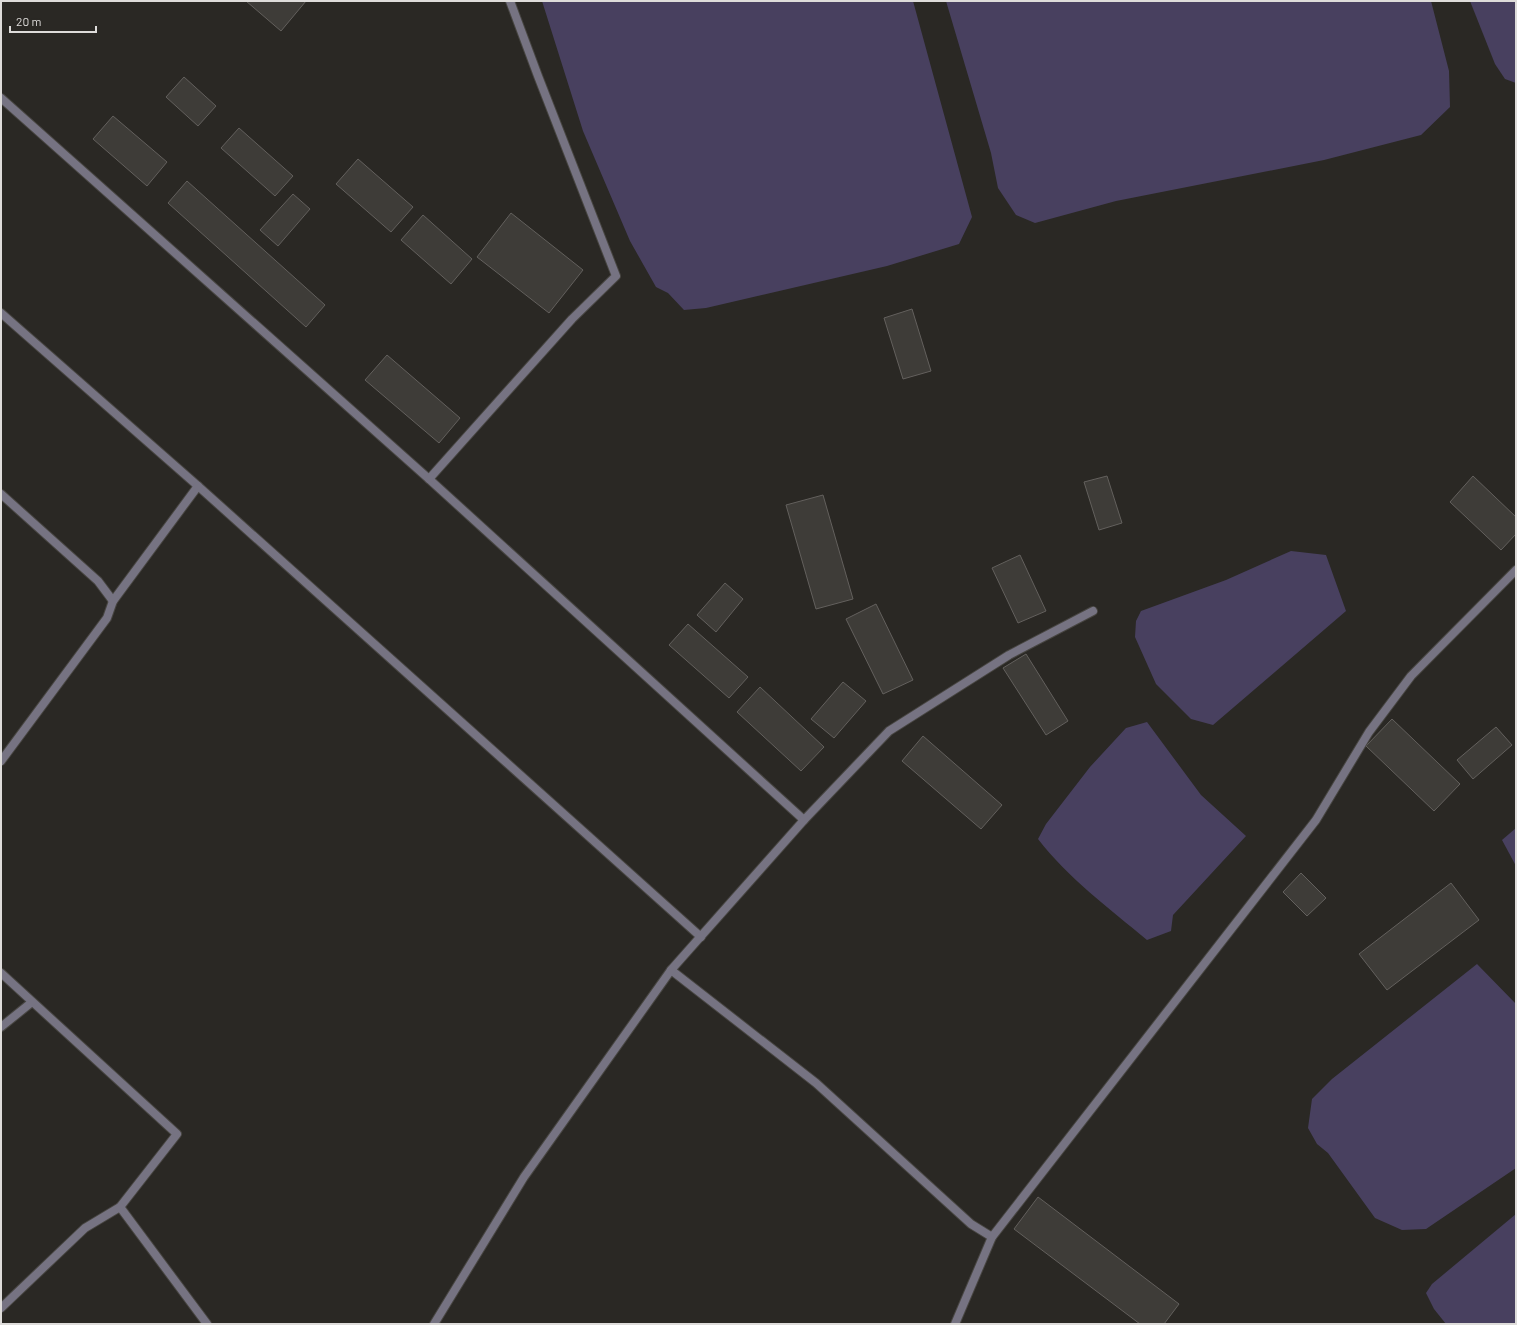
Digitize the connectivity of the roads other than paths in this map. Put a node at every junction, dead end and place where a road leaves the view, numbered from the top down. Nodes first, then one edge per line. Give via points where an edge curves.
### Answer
1 (510, 1) edge
2 (1, 98) edge
3 (1, 313) edge
4 (430, 479) junction
5 (198, 486) junction
6 (1, 494) edge
7 (1516, 570) edge
8 (113, 601) junction
9 (1093, 611) dead end
10 (1, 761) edge
11 (804, 820) junction
12 (701, 937) junction
13 (671, 970) junction
14 (1, 973) edge
15 (32, 1002) junction
16 (1, 1027) edge
17 (120, 1207) junction
18 (992, 1237) junction
19 (1, 1308) edge
20 (207, 1324) edge
21 (434, 1324) edge
22 (955, 1324) edge

1 - 4 street via 616,276 572,319
2 - 4 street
3 - 5 street
4 - 11 street
5 - 8 street
5 - 12 street
6 - 8 street via 98,581
7 - 18 street via 1411,676 1369,732 1316,820
8 - 10 street via 107,618
9 - 11 street via 1009,655 889,732
11 - 12 street
12 - 13 street
13 - 18 street via 816,1083 971,1224
13 - 21 street via 524,1177
14 - 15 street
15 - 16 street
15 - 17 street via 177,1134
17 - 19 street via 85,1228
17 - 20 street
18 - 22 street

